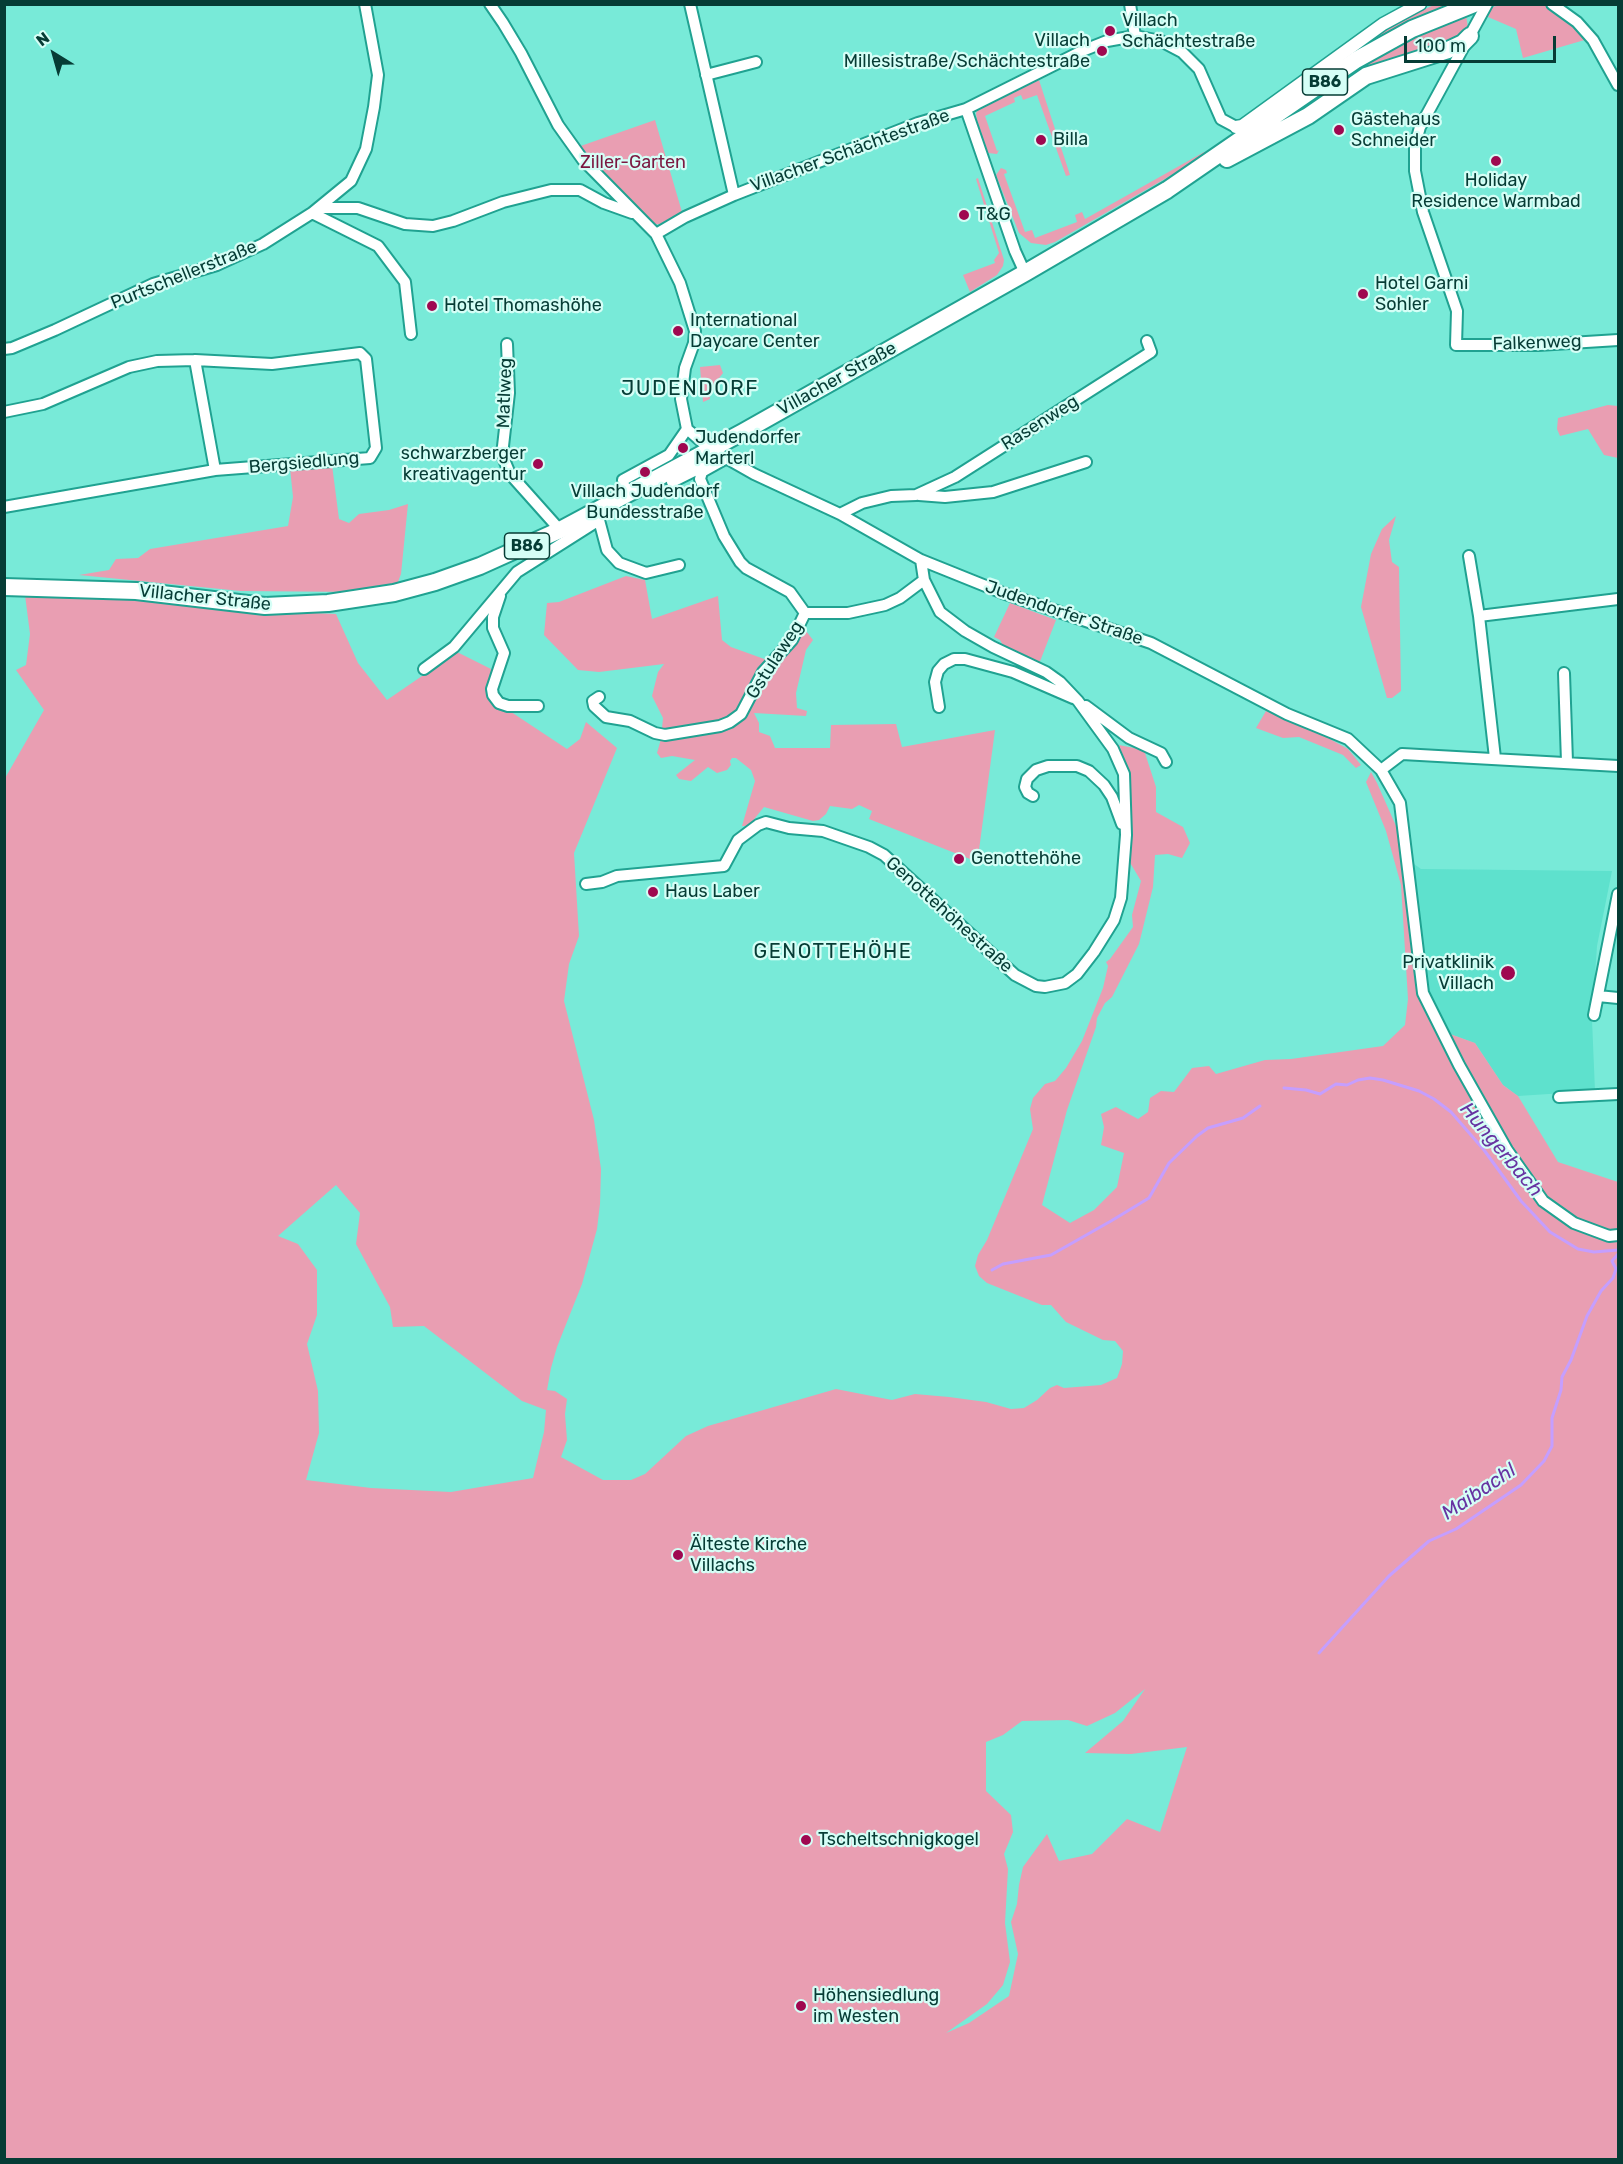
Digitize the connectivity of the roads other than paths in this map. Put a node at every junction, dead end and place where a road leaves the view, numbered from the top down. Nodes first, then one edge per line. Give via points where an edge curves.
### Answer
1 (365, 4) edge
2 (490, 4) edge
3 (690, 4) edge
4 (1130, 4) edge
5 (1420, 4) edge
6 (1474, 4) edge
7 (1487, 4) edge
8 (1552, 4) edge
9 (1135, 36) junction
10 (1470, 36) junction
11 (756, 62) dead end
12 (706, 75) junction
13 (1618, 85) edge
14 (966, 109) junction
15 (1236, 127) junction
16 (1208, 162) junction
17 (1167, 190) junction
18 (734, 195) junction
19 (316, 210) junction
20 (635, 214) junction
21 (656, 234) junction
22 (1025, 273) junction
23 (411, 334) dead end
24 (1618, 340) edge
25 (1147, 341) dead end
26 (507, 344) dead end
27 (4, 349) edge
28 (195, 360) junction
29 (4, 412) edge
30 (687, 429) junction
31 (710, 449) junction
32 (727, 458) junction
33 (1086, 462) dead end
34 (214, 470) junction
35 (707, 470) junction
36 (672, 482) dead end
37 (626, 495) junction
38 (916, 495) junction
39 (4, 507) edge
40 (840, 514) junction
41 (598, 515) junction
42 (560, 530) junction
43 (1469, 556) dead end
44 (921, 560) junction
45 (679, 565) dead end
46 (924, 580) junction
47 (4, 587) edge
48 (502, 591) junction
49 (1618, 599) edge
50 (805, 613) junction
51 (1479, 616) junction
52 (424, 669) dead end
53 (1564, 673) dead end
54 (599, 696) dead end
55 (1078, 701) junction
56 (538, 706) dead end
57 (939, 707) dead end
58 (1496, 758) junction
59 (1166, 762) dead end
60 (1567, 762) junction
61 (1618, 766) edge
62 (1381, 770) junction
63 (1034, 795) dead end
64 (1126, 835) junction
65 (586, 884) dead end
66 (1618, 894) edge
67 (1598, 996) junction
68 (1618, 998) edge
69 (1594, 1015) dead end
70 (1618, 1094) edge
71 (1559, 1097) dead end
72 (1618, 1235) edge

1 - 19 street, Purtschellerstraße via 378,75 366,148 351,180
2 - 20 street via 558,125 583,160
3 - 12 street, Villacher Schächtestraße
4 - 9 street
5 - 15 street via 1383,24
6 - 16 main road, Villacher Straße / B86 via 1412,29 1356,60
7 - 10 street
8 - 13 street via 1593,40
9 - 14 street, Villacher Schächtestraße via 1082,51
9 - 15 street, Villacher Schächtestraße via 1161,41 1182,52 1198,69 1221,119
10 - 17 main road via 1448,50 1366,76 1284,131
10 - 24 street, Falkenweg via 1420,127 1414,159 1430,236 1457,311 1456,345
11 - 12 street
12 - 18 street, Villacher Schächtestraße
14 - 18 street, Villacher Schächtestraße via 918,123
14 - 22 street, Villacher Schächtestraße
15 - 16 main road
16 - 17 main road, Villacher Straße / B86
17 - 22 main road, Villacher Straße / B86
18 - 21 street, Villacher Schächtestraße
19 - 20 street via 358,208 405,224 433,226 551,190 580,190
19 - 23 street via 378,246 405,282
19 - 27 street, Purtschellerstraße via 263,244 217,266 153,284
20 - 21 street
21 - 30 street via 680,283 694,331 681,399
22 - 31 main road, Villacher Straße / B86
25 - 38 street, Rasenweg via 1151,352 955,477
26 - 42 street, Matlweg via 509,393 502,455 510,474
28 - 29 street, Bergsiedlung via 157,361 129,367 43,404
28 - 34 street
28 - 34 street, Bergsiedlung via 272,364 360,353 366,359 376,448 370,458
30 - 31 street, Judendorfer Straße
30 - 37 street via 669,454 623,480
31 - 32 street, Judendorfer Straße
31 - 37 main road, Villacher Straße / B86
32 - 35 street
32 - 40 street, Judendorfer Straße via 768,482
33 - 38 street, Rasenweg via 993,492 945,497
34 - 39 street, Bergsiedlung
35 - 36 street via 702,467
35 - 50 street, Gstulaweg via 700,479 724,536 740,562 790,592
37 - 41 main road, Villacher Straße / B86
38 - 40 street, Rasenweg via 862,502
40 - 44 street, Judendorfer Straße
41 - 42 main road, Villacher Straße / B86
41 - 45 street via 607,550 619,563 646,573
41 - 48 street via 517,572
42 - 47 main road, Villacher Straße / B86 via 435,582 328,603 265,606 136,591
43 - 51 street
44 - 46 street, Genottehöhestraße
44 - 62 street, Judendorfer Straße via 1003,593 1150,643 1287,714 1348,739
46 - 50 street, Gstulaweg via 893,602 875,608
46 - 55 street, Genottehöhestraße via 935,606 945,616 993,647 1053,676
48 - 52 street via 454,647
48 - 56 street via 493,628 504,654 493,695 508,706
49 - 51 street
50 - 54 street, Gstulaweg via 792,640 763,672 741,714 730,722 665,735 630,721 606,717 594,706 593,701
51 - 58 street
53 - 60 street
55 - 57 street, Genottehöhestraße via 1013,672 954,659 938,671 935,682
55 - 59 street, Genottehöhestraße via 1129,738 1161,753
55 - 64 street, Genottehöhestraße via 1113,749 1124,774
58 - 60 street
58 - 62 street via 1401,754
60 - 61 street
62 - 72 street, Judendorfer Straße via 1400,803 1424,993 1459,1065 1507,1150 1542,1201 1574,1223 1609,1236
63 - 64 street, Genottehöhestraße via 1026,790 1025,783 1036,770 1061,765 1083,768 1109,790
64 - 65 street, Genottehöhestraße via 1124,886 1114,920 1077,974 1052,987 1036,986 1008,970 884,855 823,831 766,822 738,840 724,866 617,876
66 - 67 street
67 - 68 street
67 - 69 street
70 - 71 street

